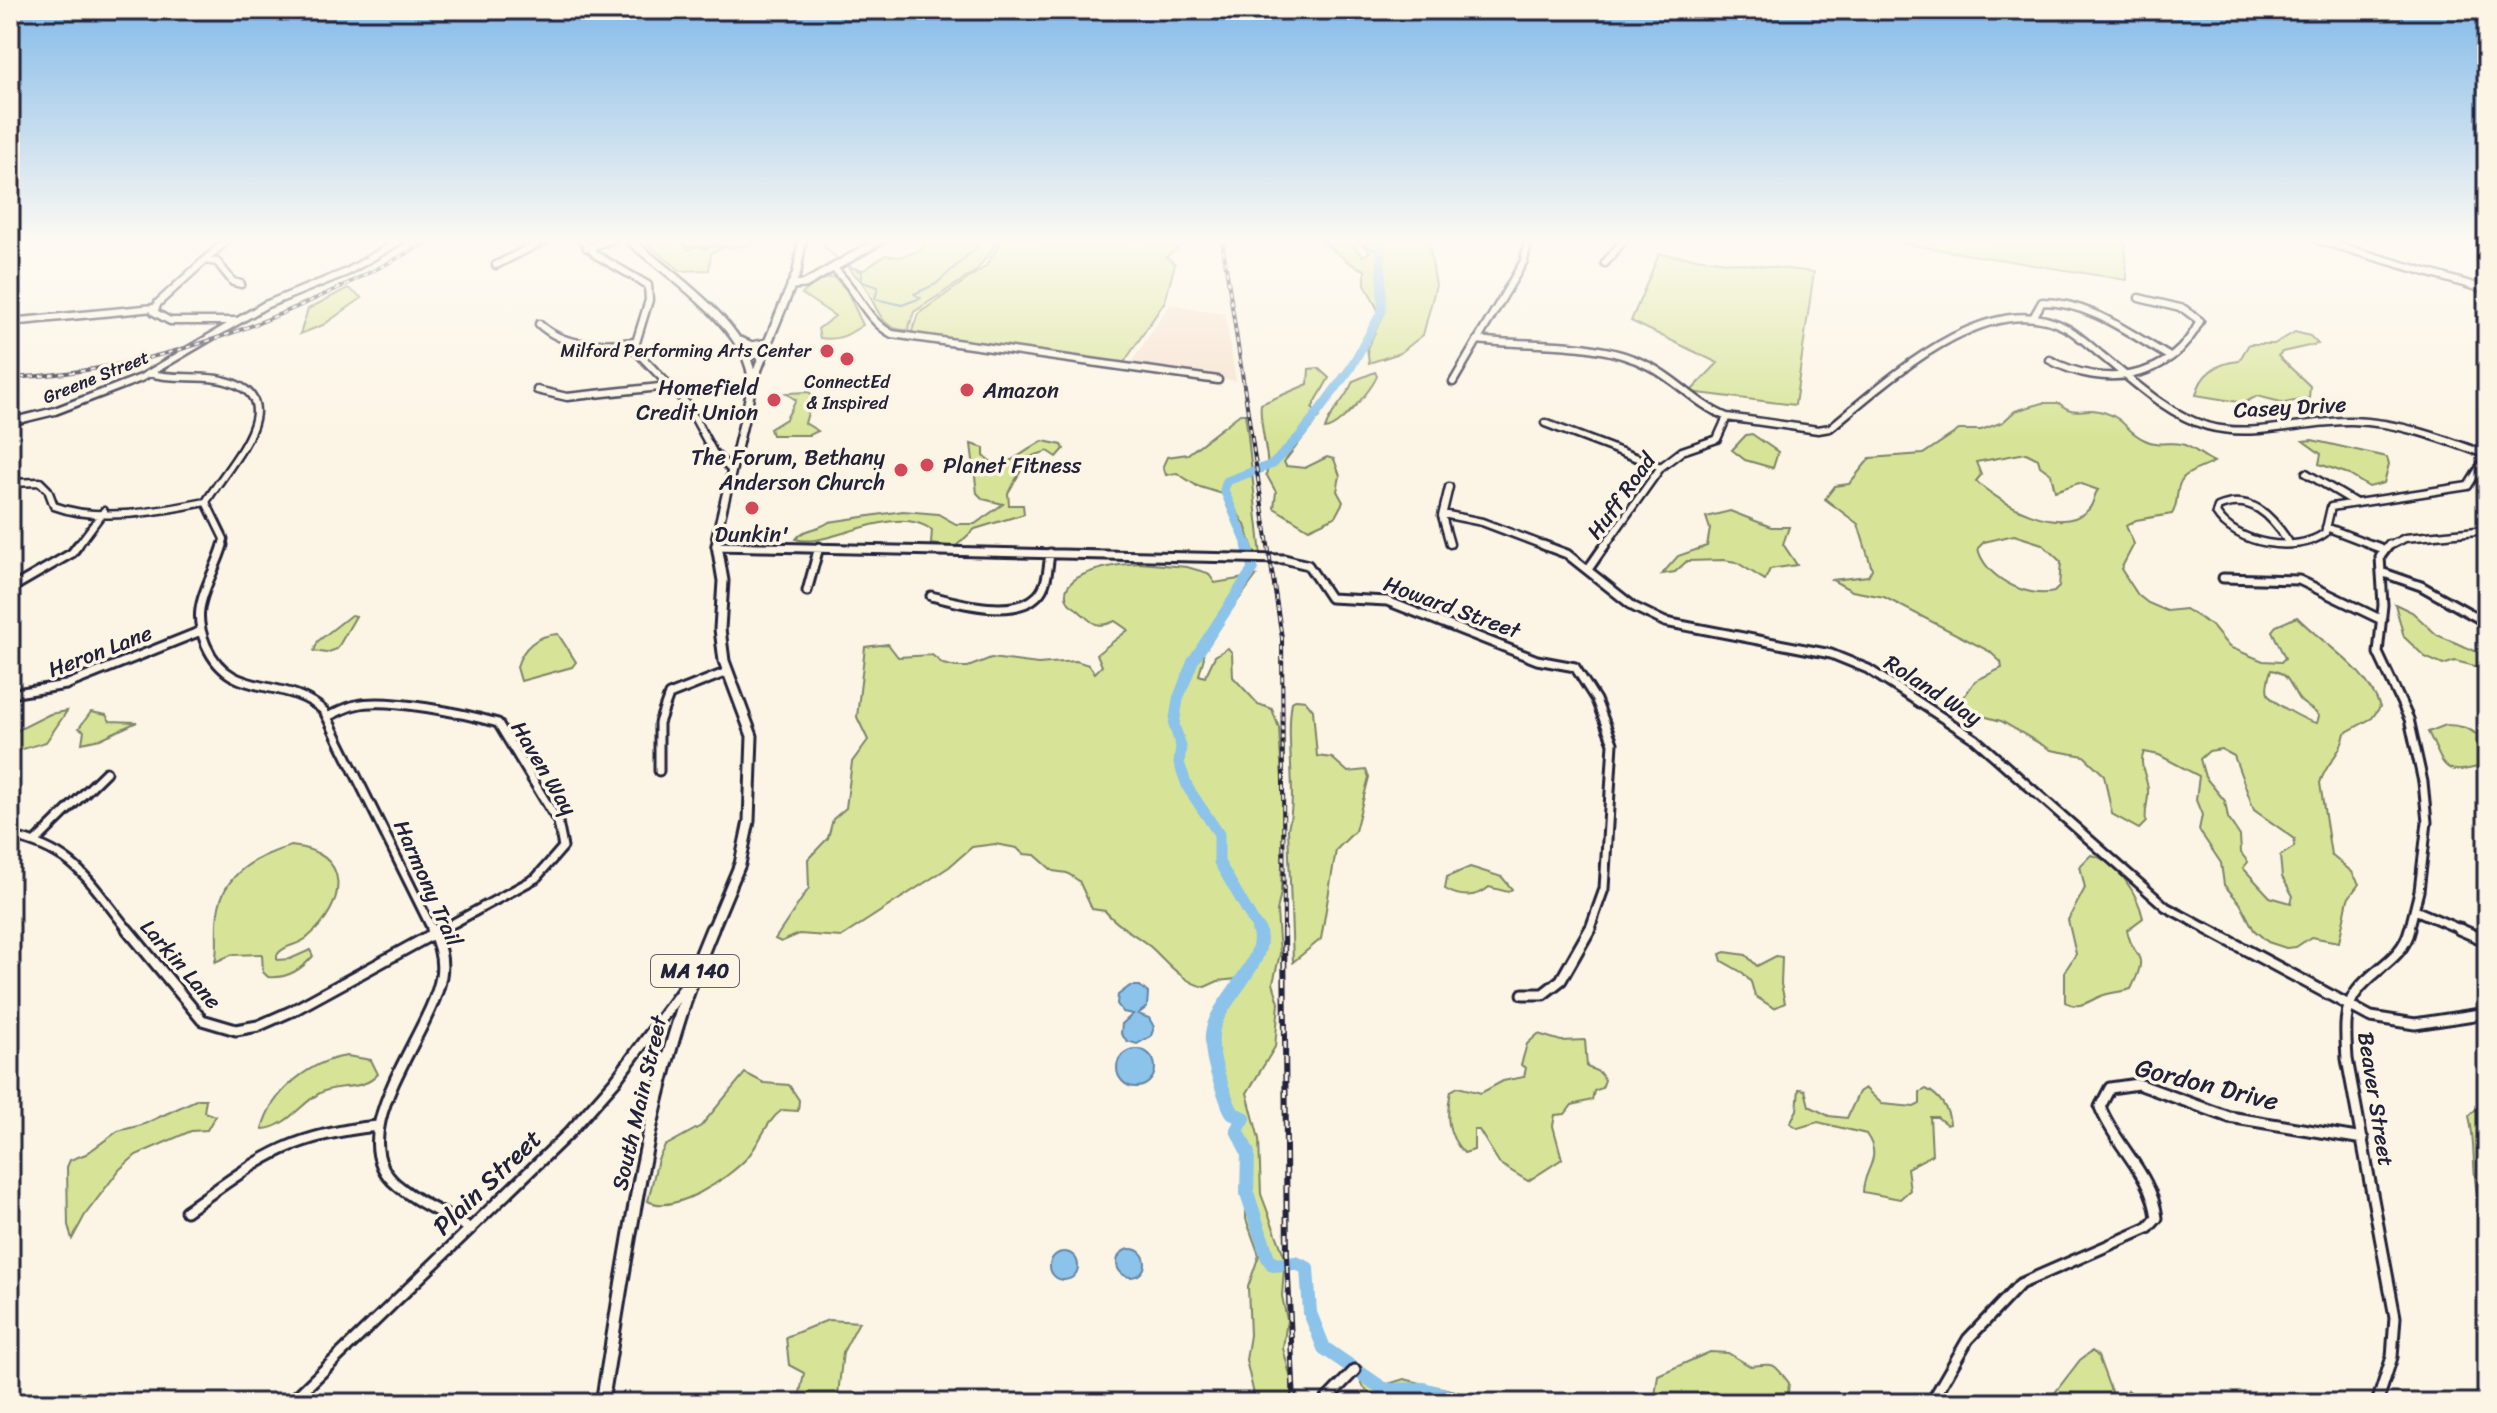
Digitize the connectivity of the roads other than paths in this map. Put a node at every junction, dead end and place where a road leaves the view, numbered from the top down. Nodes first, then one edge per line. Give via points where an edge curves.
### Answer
1 (156, 306) edge
2 (264, 306) edge
3 (647, 306) edge
4 (701, 306) edge
5 (782, 306) edge
6 (863, 306) edge
7 (1497, 306) edge
8 (2040, 306) edge
9 (2072, 306) edge
10 (2171, 306) edge
11 (154, 308) junction
12 (2034, 316) junction
13 (236, 321) junction
14 (10, 322) edge
15 (539, 324) dead end
16 (1477, 340) junction
17 (740, 341) junction
18 (635, 342) junction
19 (764, 346) junction
20 (748, 355) junction
21 (2170, 357) junction
22 (2050, 360) dead end
23 (149, 373) junction
24 (2127, 374) junction
25 (1218, 380) dead end
26 (753, 382) junction
27 (1453, 382) dead end
28 (669, 386) junction
29 (537, 390) dead end
30 (1727, 417) junction
31 (10, 422) edge
32 (1545, 423) dead end
33 (2487, 456) edge
34 (1661, 467) junction
35 (730, 469) junction
36 (2306, 473) dead end
37 (10, 483) edge
38 (1449, 487) dead end
39 (206, 502) junction
40 (2356, 503) junction
41 (104, 511) junction
42 (1443, 514) junction
43 (2326, 527) junction
44 (2487, 530) edge
45 (2288, 541) junction
46 (1450, 544) dead end
47 (716, 546) junction
48 (819, 547) junction
49 (2383, 549) junction
50 (1050, 553) junction
51 (1589, 568) junction
52 (2381, 572) junction
53 (2223, 578) dead end
54 (10, 589) edge
55 (807, 591) dead end
56 (931, 596) dead end
57 (2382, 620) junction
58 (2487, 623) edge
59 (201, 631) junction
60 (727, 672) junction
61 (10, 694) edge
62 (327, 717) junction
63 (659, 771) dead end
64 (106, 772) dead end
65 (10, 836) edge
66 (36, 841) junction
67 (2415, 910) junction
68 (434, 933) junction
69 (2487, 941) edge
70 (694, 974) junction
71 (1523, 994) dead end
72 (2349, 1007) junction
73 (2487, 1013) edge
74 (378, 1126) junction
75 (2363, 1139) junction
76 (186, 1211) dead end
77 (471, 1229) junction
78 (1355, 1370) dead end
79 (290, 1403) edge
80 (602, 1403) edge
81 (1323, 1403) edge
82 (1931, 1403) edge
83 (2377, 1403) edge

1 - 11 street
2 - 13 street, Greene Street
3 - 18 street
4 - 17 main road, MA 140
5 - 19 main road
6 - 25 street via 869,319 892,334
7 - 16 street
8 - 12 street
9 - 21 street
10 - 21 street via 2200,321
11 - 13 street via 164,321
11 - 14 street
12 - 24 street, Casey Drive via 2067,328
12 - 30 street, Casey Drive via 2000,318 1941,343 1830,428
13 - 23 street, Greene Street
15 - 18 street via 572,342
16 - 27 street
16 - 30 street, Casey Drive via 1601,349 1649,366 1695,402
17 - 19 main road
17 - 20 main road, MA 140
18 - 28 street via 638,356
19 - 20 main road
19 - 26 main road
20 - 26 main road, South Main Street / MA 140
21 - 24 street
22 - 24 street via 2097,378
23 - 31 street, Greene Street via 55,411
23 - 39 street via 232,382 257,403 252,432
24 - 33 street, Casey Drive via 2179,413 2210,426 2370,423 2417,432
26 - 35 main road, South Main Street / MA 140
28 - 29 street via 567,397
28 - 35 street via 688,405 713,452
30 - 34 street, Huff Road via 1717,439 1682,451
32 - 34 street
33 - 40 street via 2468,486
34 - 51 street, Huff Road
35 - 47 main road, South Main Street / MA 140
36 - 40 street
37 - 41 street via 44,483 59,509
38 - 42 street
39 - 41 street via 171,510
39 - 59 street via 224,539 201,604
40 - 43 street via 2331,507
41 - 54 street via 72,553
42 - 46 street via 1444,537
42 - 51 street, Roland Way via 1507,531
43 - 45 street via 2320,540
43 - 49 street
44 - 49 street via 2421,535
45 - 45 street via 2238,535 2220,522 2218,507 2231,502 2258,507 2271,515
47 - 48 street, Howard Street
47 - 60 main road, South Main Street / MA 140
48 - 50 street, Howard Street
48 - 55 street
49 - 52 street, Beaver Street
50 - 56 street via 1034,599 989,605
50 - 71 street, Howard Street via 1256,557 1304,563 1330,598 1387,601 1580,671 1613,743 1604,889 1585,942 1561,980 1543,994
51 - 72 street, Roland Way via 1634,607 1665,622 1831,654 1868,669 1975,739 2166,907
52 - 57 street, Beaver Street
52 - 58 street via 2421,586
53 - 57 street via 2298,580
57 - 67 street, Beaver Street via 2378,653 2409,719 2427,809
59 - 61 street, Heron Lane via 66,685
59 - 62 street, Harmony Trail via 214,664 226,678 303,693 315,699
60 - 63 street via 669,695 659,723
60 - 70 main road, South Main Street / MA 140 via 752,736 751,807 740,864
62 - 68 street, Harmony Trail
62 - 68 street, Haven Way via 371,703 490,719 505,731 558,822 563,847 547,869
64 - 66 street
65 - 66 street, Larkin Lane
66 - 68 street, Larkin Lane via 67,856 202,1020 219,1030 260,1025
67 - 69 street
67 - 72 street, Beaver Street via 2402,950 2362,984
68 - 74 street, Harmony Trail via 445,963 440,988
70 - 77 street, Plain Street via 597,1103
70 - 80 main road, South Main Street / MA 140 via 644,1153
72 - 73 street, Roland Way via 2396,1026
72 - 75 street, Beaver Street via 2347,1059
74 - 76 street via 346,1127 291,1140 252,1161
74 - 77 street, Harmony Trail via 376,1155 386,1176
75 - 82 street, Gordon Drive via 2229,1117 2138,1084 2110,1088 2100,1107 2105,1123 2158,1197 2157,1218 2148,1228 2006,1295 1958,1356
75 - 83 street, Beaver Street via 2395,1317 2392,1357
77 - 79 street, Plain Street
78 - 81 street

